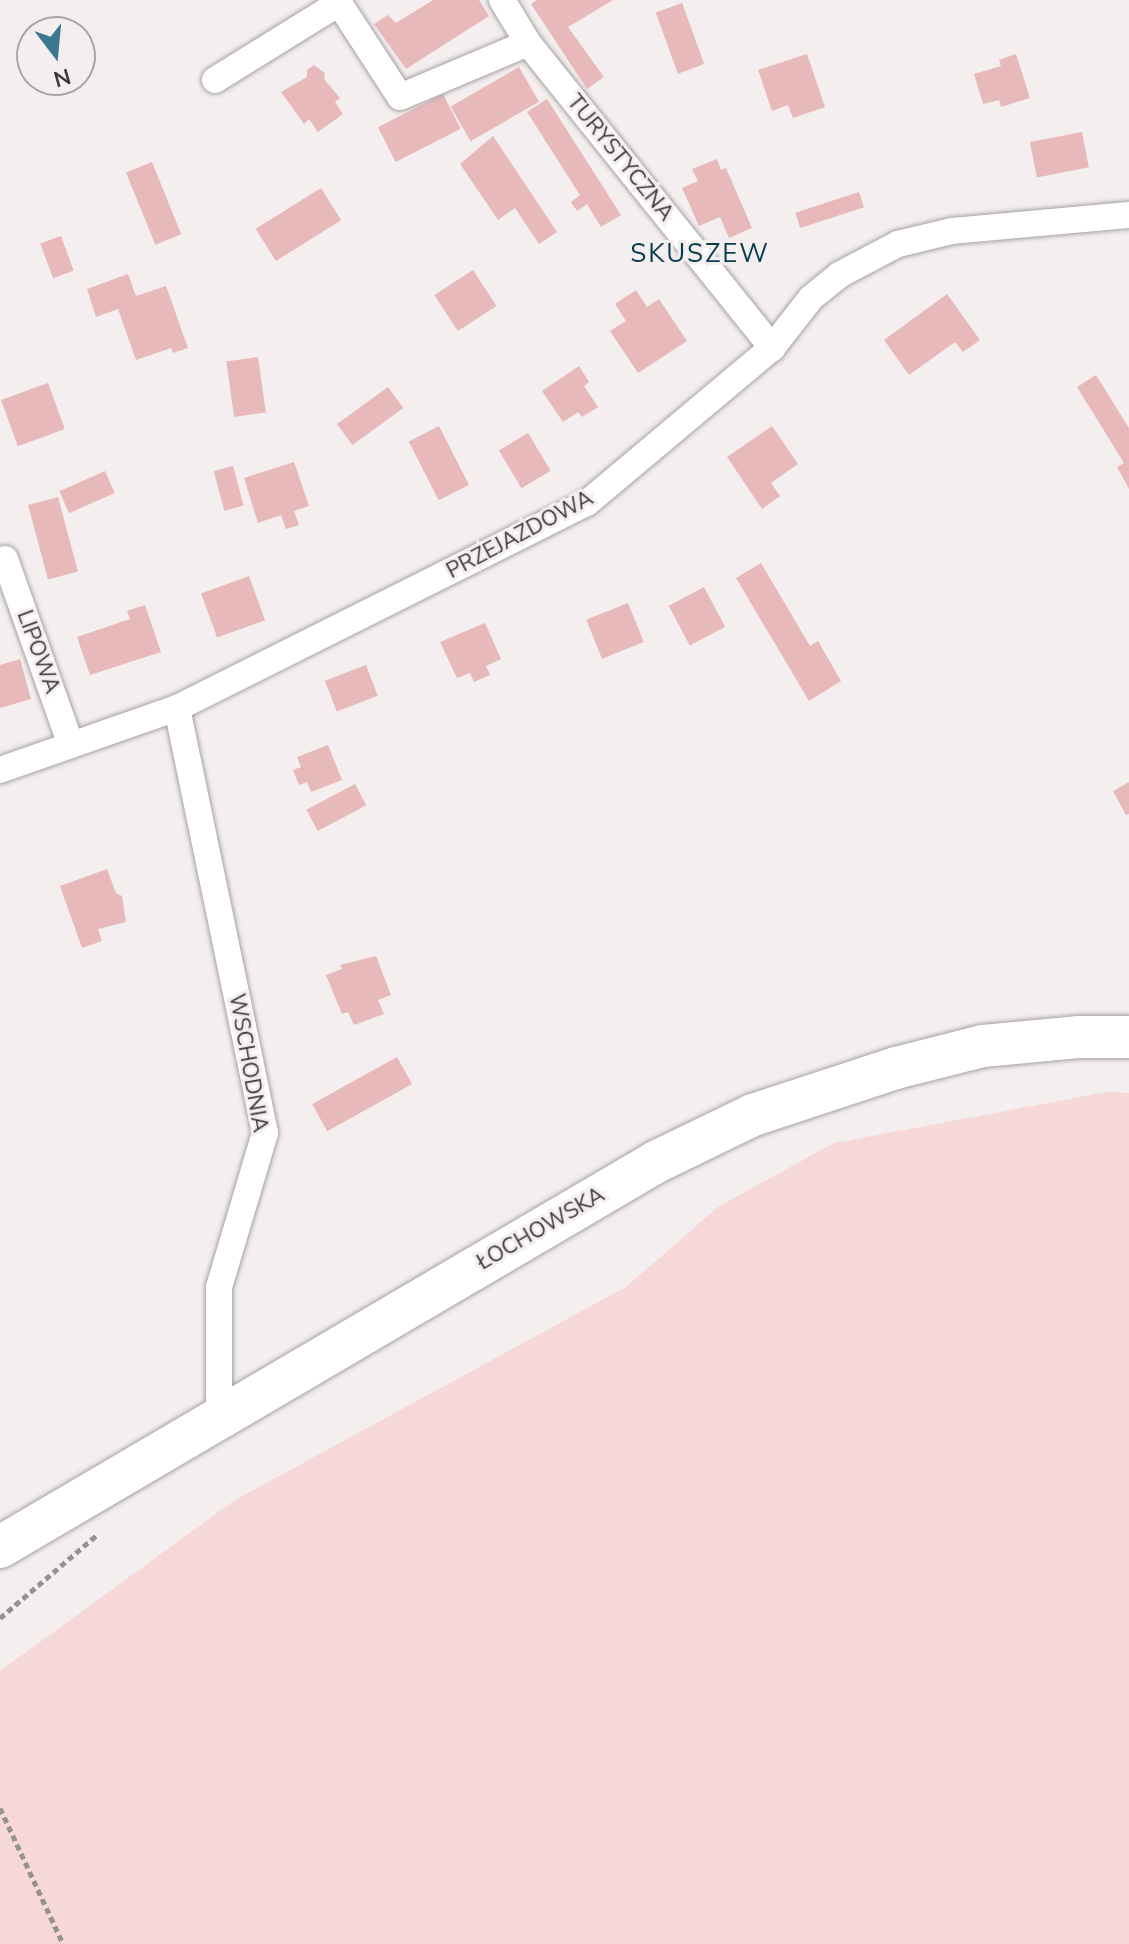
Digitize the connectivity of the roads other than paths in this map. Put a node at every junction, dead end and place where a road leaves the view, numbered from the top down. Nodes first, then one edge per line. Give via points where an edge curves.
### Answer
1 (502, 0) edge
2 (528, 43) junction
3 (215, 80) dead end
4 (1129, 215) edge
5 (772, 348) junction
6 (5, 559) dead end
7 (177, 708) junction
8 (71, 745) junction
9 (0, 770) edge
10 (1129, 1037) edge
11 (219, 1418) junction
12 (0, 1547) edge

1 - 2 street, TURYSTYCZNA
2 - 3 street via 400,97 339,3
2 - 5 street, TURYSTYCZNA
4 - 5 street, PRZEJAZDOWA via 952,231 898,244 839,275 811,298
5 - 7 street, PRZEJAZDOWA via 587,503
6 - 8 street, LIPOWA
7 - 8 street, PRZEJAZDOWA
7 - 11 street, WSCHODNIA via 265,1133 219,1287
8 - 9 street, PRZEJAZDOWA
10 - 11 main road, ŁOCHOWSKA via 983,1046 753,1115 656,1162
11 - 12 main road, ŁOCHOWSKA

